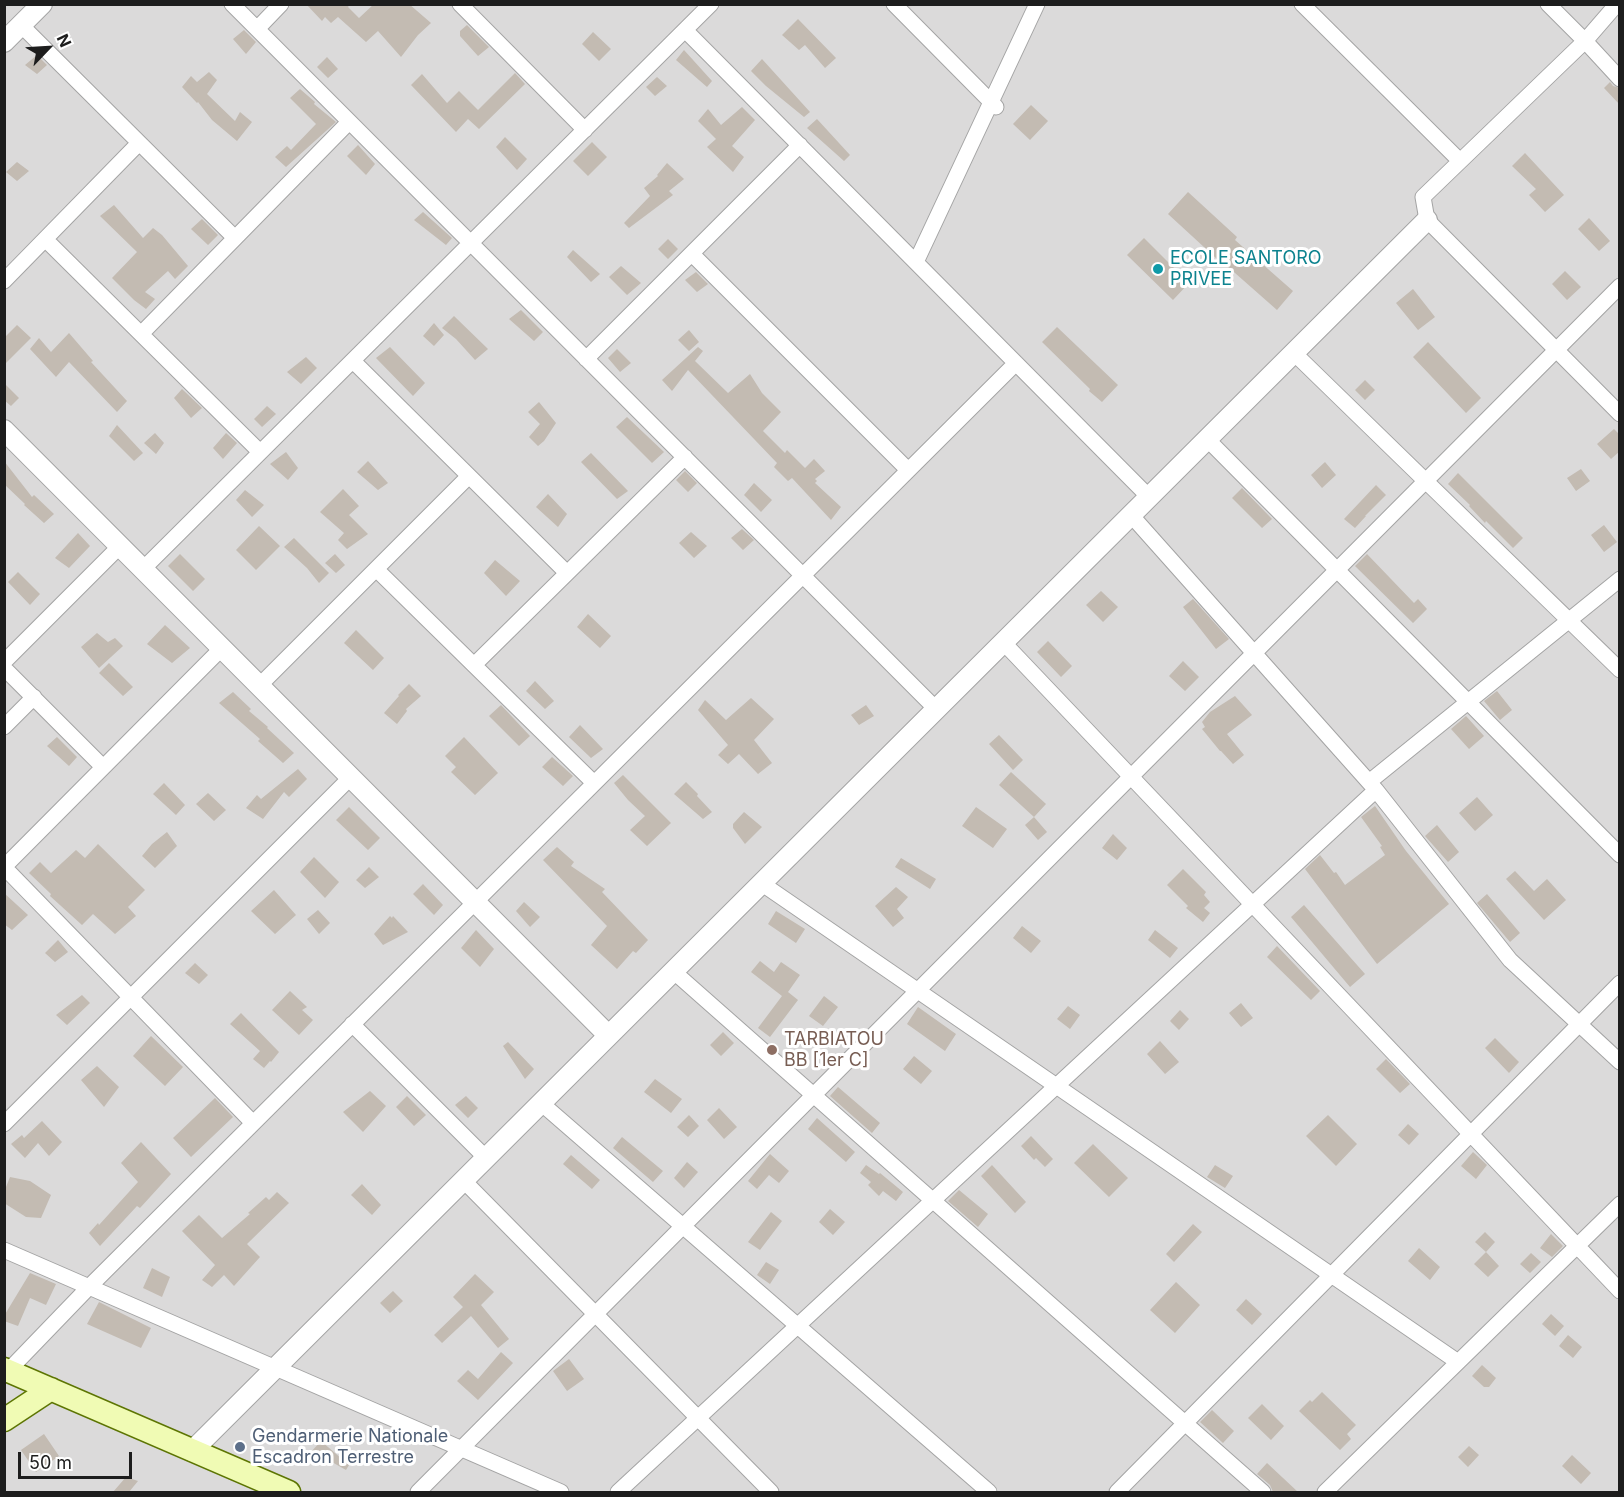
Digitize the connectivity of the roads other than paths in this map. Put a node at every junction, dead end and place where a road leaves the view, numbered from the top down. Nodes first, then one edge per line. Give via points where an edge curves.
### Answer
1 (42, 4) edge
2 (232, 4) edge
3 (281, 4) edge
4 (711, 4) edge
5 (894, 4) edge
6 (1037, 4) edge
7 (1302, 4) edge
8 (1548, 4) edge
9 (1617, 4) edge
10 (465, 6) edge
11 (21, 26) junction
12 (256, 29) junction
13 (685, 30) junction
14 (1585, 41) junction
15 (4, 42) edge
16 (1620, 79) edge
17 (994, 105) junction
18 (349, 122) junction
19 (585, 130) junction
20 (139, 143) junction
21 (800, 146) junction
22 (1460, 161) junction
23 (1427, 220) junction
24 (235, 238) junction
25 (45, 239) junction
26 (471, 243) junction
27 (692, 254) junction
28 (916, 262) junction
29 (4, 281) edge
30 (1620, 286) edge
31 (141, 334) junction
32 (1556, 350) junction
33 (1294, 353) junction
34 (586, 359) junction
35 (353, 361) junction
36 (1016, 363) junction
37 (1620, 414) edge
38 (4, 430) edge
39 (1207, 439) junction
40 (261, 452) junction
41 (685, 457) junction
42 (908, 470) junction
43 (469, 476) junction
44 (1426, 481) junction
45 (1149, 497) junction
46 (1131, 515) junction
47 (120, 546) junction
48 (143, 569) junction
49 (376, 569) junction
50 (1337, 570) junction
51 (567, 573) junction
52 (803, 575) junction
53 (1620, 579) edge
54 (1569, 620) junction
55 (1004, 642) junction
56 (222, 648) junction
57 (1254, 653) junction
58 (4, 662) edge
59 (474, 665) junction
60 (4, 668) edge
61 (1620, 670) edge
62 (260, 686) junction
63 (34, 697) junction
64 (1468, 702) junction
65 (936, 709) junction
66 (4, 727) edge
67 (103, 767) junction
68 (1131, 776) junction
69 (351, 777) junction
70 (594, 783) junction
71 (1373, 786) junction
72 (1620, 855) edge
73 (761, 883) junction
74 (475, 902) junction
75 (1253, 905) junction
76 (673, 971) junction
77 (1620, 983) edge
78 (918, 991) junction
79 (131, 997) junction
80 (352, 1024) junction
81 (1579, 1024) junction
82 (608, 1035) junction
83 (1620, 1062) edge
84 (1056, 1086) junction
85 (813, 1095) junction
86 (541, 1103) junction
87 (253, 1123) junction
88 (4, 1124) edge
89 (1470, 1134) junction
90 (486, 1158) junction
91 (464, 1180) junction
92 (933, 1201) junction
93 (1620, 1204) edge
94 (682, 1226) junction
95 (1577, 1246) junction
96 (4, 1250) edge
97 (1331, 1275) junction
98 (89, 1287) junction
99 (1620, 1291) edge
100 (595, 1314) junction
101 (798, 1326) junction
102 (1458, 1362) junction
103 (275, 1368) junction
104 (7, 1370) edge
105 (51, 1389) junction
106 (698, 1418) junction
107 (4, 1420) edge
108 (1185, 1423) junction
109 (461, 1449) junction
110 (192, 1450) junction
111 (289, 1492) edge
112 (418, 1492) edge
113 (561, 1492) edge
114 (618, 1492) edge
115 (771, 1492) edge
116 (989, 1492) edge
117 (1117, 1492) edge
118 (1263, 1492) edge
119 (1324, 1492) edge

1 - 11 street
2 - 12 street
3 - 12 street
4 - 13 street
5 - 17 street
6 - 17 street
7 - 22 street
8 - 14 street
9 - 14 street
10 - 19 street
11 - 15 street
11 - 20 street
12 - 18 street
13 - 19 street
13 - 21 street
14 - 16 street
14 - 22 street
17 - 28 street
18 - 24 street
18 - 26 street
19 - 26 street
20 - 24 street
20 - 25 street
21 - 27 street
21 - 28 street
22 - 23 street via 1423,197
23 - 32 street
23 - 33 street
24 - 31 street
25 - 29 street
25 - 31 street
26 - 34 street
26 - 35 street
27 - 34 street
27 - 42 street
28 - 36 street
30 - 32 street
31 - 40 street
32 - 37 street
32 - 44 street
33 - 39 street
33 - 44 street
34 - 41 street
35 - 40 street
35 - 43 street
36 - 42 street
36 - 45 street
38 - 47 street
39 - 45 street
39 - 50 street
40 - 48 street
41 - 51 street
41 - 52 street
42 - 52 street
43 - 49 street
43 - 51 street
44 - 50 street
44 - 54 street
45 - 46 street
46 - 55 street
46 - 57 street
47 - 48 street
47 - 58 street
48 - 56 street
49 - 59 street
49 - 62 street
50 - 57 street
50 - 64 street
51 - 59 street
52 - 65 street
52 - 70 street
53 - 54 street
54 - 61 street
54 - 64 street
55 - 65 street
55 - 68 street
56 - 62 street
56 - 67 street
57 - 68 street
57 - 71 street
59 - 70 street
60 - 63 street
62 - 69 street
63 - 66 street
63 - 67 street
64 - 71 street
64 - 72 street
65 - 73 street
67 - 79 street via 4,867
68 - 75 street
68 - 78 street
69 - 74 street
69 - 79 street
70 - 74 street
71 - 75 street
71 - 81 street via 1510,960
73 - 76 street
73 - 78 street
74 - 80 street
74 - 82 street
75 - 84 street
75 - 89 street
76 - 82 street
76 - 85 street
77 - 81 street
78 - 84 street
78 - 85 street
79 - 87 street
79 - 88 street
80 - 87 street
80 - 90 street
81 - 83 street
81 - 89 street
82 - 86 street
84 - 92 street
84 - 97 street
85 - 92 street
85 - 94 street
86 - 90 street
86 - 94 street
87 - 98 street
89 - 95 street
89 - 97 street
90 - 91 street
91 - 100 street
91 - 103 street
92 - 101 street
92 - 108 street
93 - 95 street
94 - 100 street
94 - 101 street
95 - 99 street
95 - 102 street
96 - 98 street
97 - 102 street
97 - 108 street
98 - 103 street
98 - 104 street
100 - 106 street
100 - 109 street
101 - 106 street
101 - 116 street
102 - 119 street
103 - 109 street
103 - 110 street
104 - 105 main road
105 - 107 main road
105 - 110 main road
106 - 114 street
106 - 115 street
108 - 117 street
108 - 118 street
109 - 112 street
109 - 113 street
110 - 111 main road

